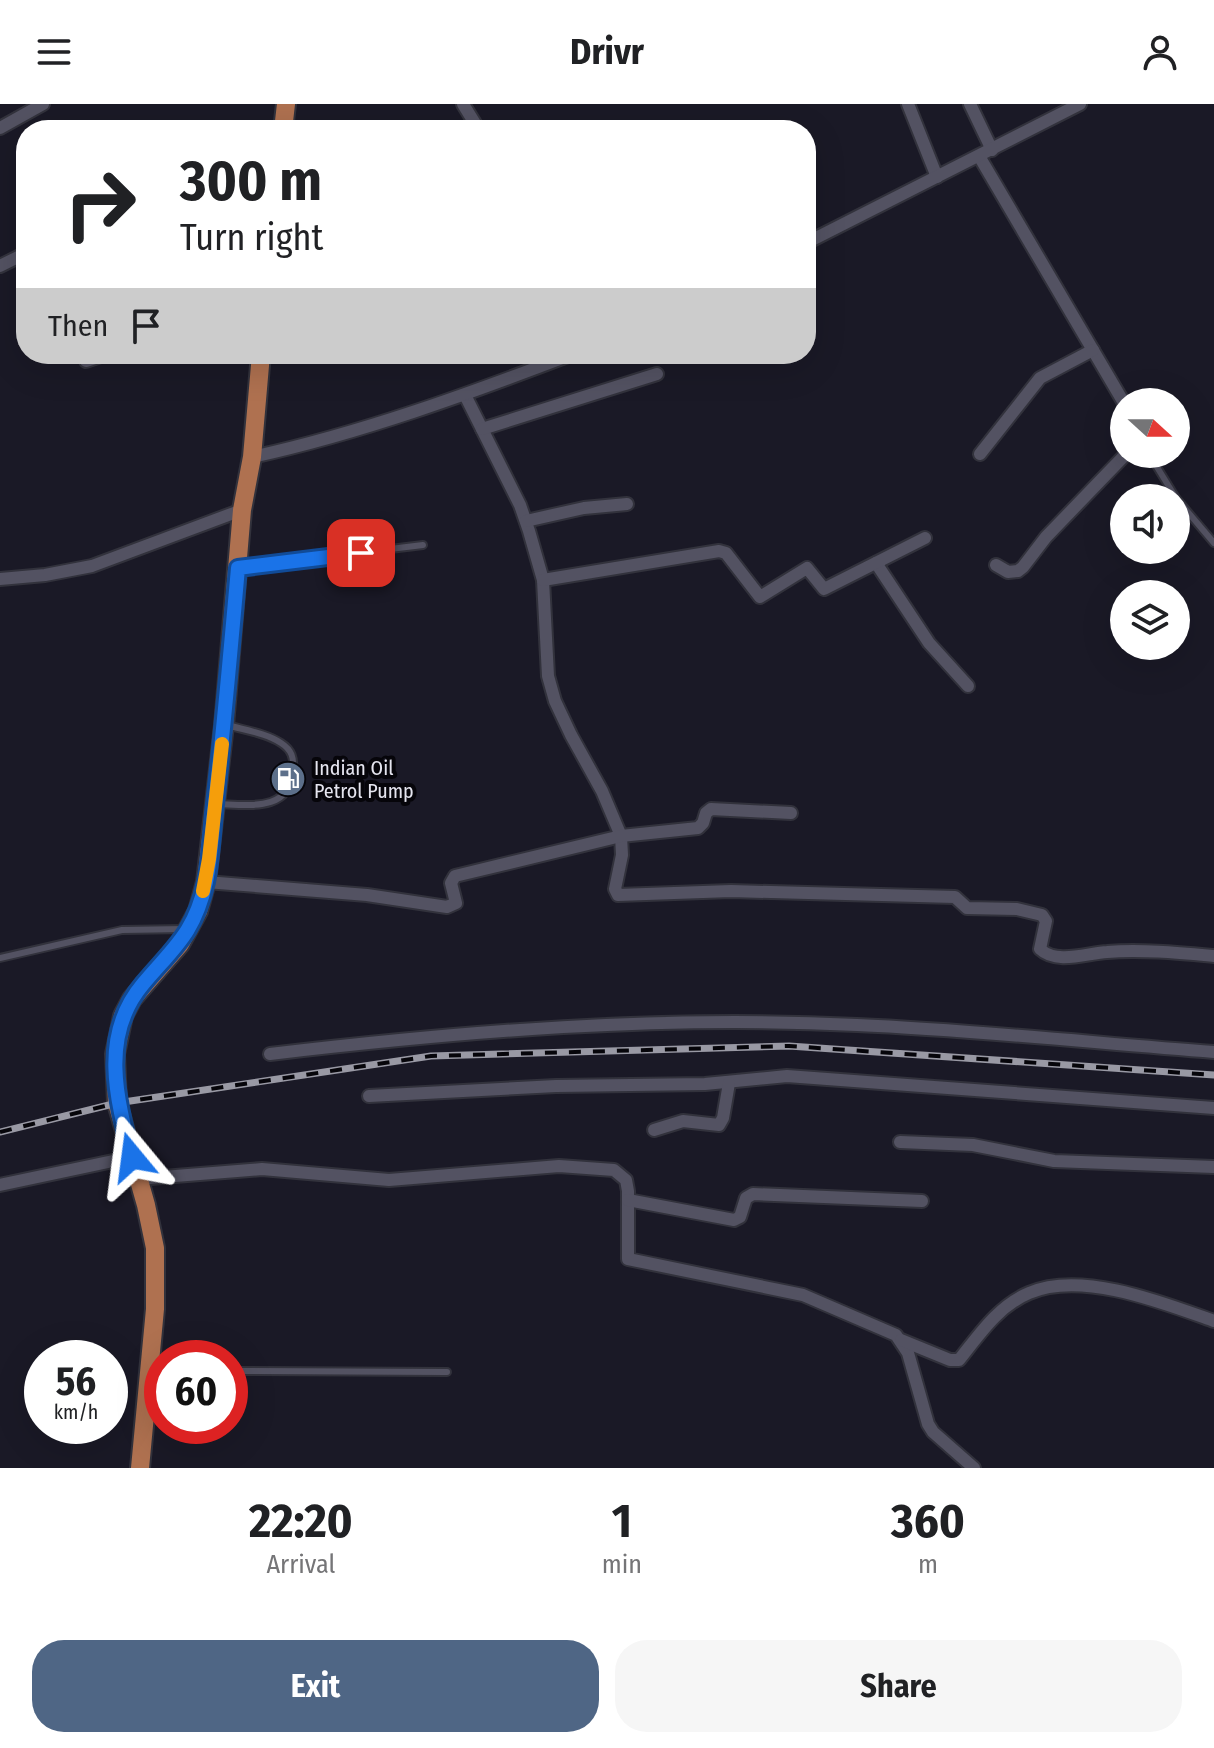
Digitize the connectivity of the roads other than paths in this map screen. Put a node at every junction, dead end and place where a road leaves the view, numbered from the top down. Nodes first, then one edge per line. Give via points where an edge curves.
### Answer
1 (43, 104) edge
2 (908, 104) edge
3 (970, 104) edge
4 (1080, 104) edge
5 (0, 128) edge
6 (992, 150) junction
7 (979, 156) junction
8 (937, 177) junction
9 (816, 238) edge
10 (1093, 350) junction
11 (260, 364) edge
12 (547, 364) edge
13 (657, 374) dead end
14 (1115, 388) edge
15 (465, 395) junction
16 (482, 429) junction
17 (980, 454) dead end
18 (252, 457) junction
19 (1113, 468) edge
20 (627, 504) dead end
21 (242, 510) junction
22 (1190, 515) edge
23 (526, 521) junction
24 (925, 538) dead end
25 (1214, 543) edge
26 (423, 545) dead end
27 (876, 563) junction
28 (996, 565) dead end
29 (238, 568) junction
30 (0, 579) edge
31 (543, 580) junction
32 (968, 686) dead end
33 (224, 725) junction
34 (215, 804) junction
35 (791, 813) dead end
36 (621, 836) junction
37 (206, 882) junction
38 (189, 929) junction
39 (1214, 956) edge
40 (0, 958) edge
41 (1214, 1052) edge
42 (270, 1054) dead end
43 (729, 1083) junction
44 (369, 1096) dead end
45 (1214, 1108) edge
46 (654, 1130) dead end
47 (900, 1142) dead end
48 (132, 1157) junction
49 (1214, 1167) edge
50 (138, 1179) junction
51 (0, 1185) edge
52 (628, 1200) junction
53 (922, 1201) dead end
54 (1214, 1321) edge
55 (155, 1340) edge
56 (901, 1340) junction
57 (248, 1371) edge
58 (447, 1372) dead end
59 (144, 1443) edge
60 (140, 1468) edge
61 (974, 1468) edge

1 - 5 street
2 - 8 street
3 - 6 street
4 - 6 street
6 - 7 street
7 - 8 street
7 - 10 street
8 - 9 street
10 - 14 street
10 - 17 street via 1040,378
11 - 18 main road
12 - 15 street
13 - 16 street
15 - 16 street
15 - 18 street
16 - 23 street
18 - 21 main road
19 - 28 street via 1018,571
20 - 23 street
21 - 29 main road
21 - 30 street via 92,566
22 - 25 lane
23 - 31 street
24 - 27 street
26 - 29 lane
27 - 31 street via 824,589 804,569 760,597 719,551
27 - 32 street via 929,643
29 - 33 main road
31 - 36 street via 551,688
33 - 34 main road
33 - 34 lane via 282,744 294,760 293,777 289,789 271,803
34 - 37 main road
35 - 36 street via 711,809 698,828
36 - 37 street via 455,876 451,883 456,903 447,907
36 - 39 street via 615,889 623,896 731,891 955,897 971,909 1042,915 1046,921 1039,944 1048,955
37 - 38 main road
38 - 40 lane via 122,930
38 - 48 main road via 132,999 116,1039 117,1103
41 - 42 street via 857,1025 696,1023 543,1026
43 - 44 street
43 - 45 street via 787,1076
43 - 46 street via 719,1125 683,1121
47 - 49 street via 973,1145 1054,1161
48 - 50 main road
48 - 51 street
50 - 52 street via 276,1169 389,1180 568,1166 619,1172 626,1180
50 - 55 main road via 155,1248
52 - 53 street via 734,1220 753,1194
52 - 56 street via 626,1255 631,1261 803,1295
54 - 56 street via 1135,1295 1049,1287 1011,1303 959,1360
56 - 61 street via 928,1424
57 - 58 lane
59 - 60 main road

